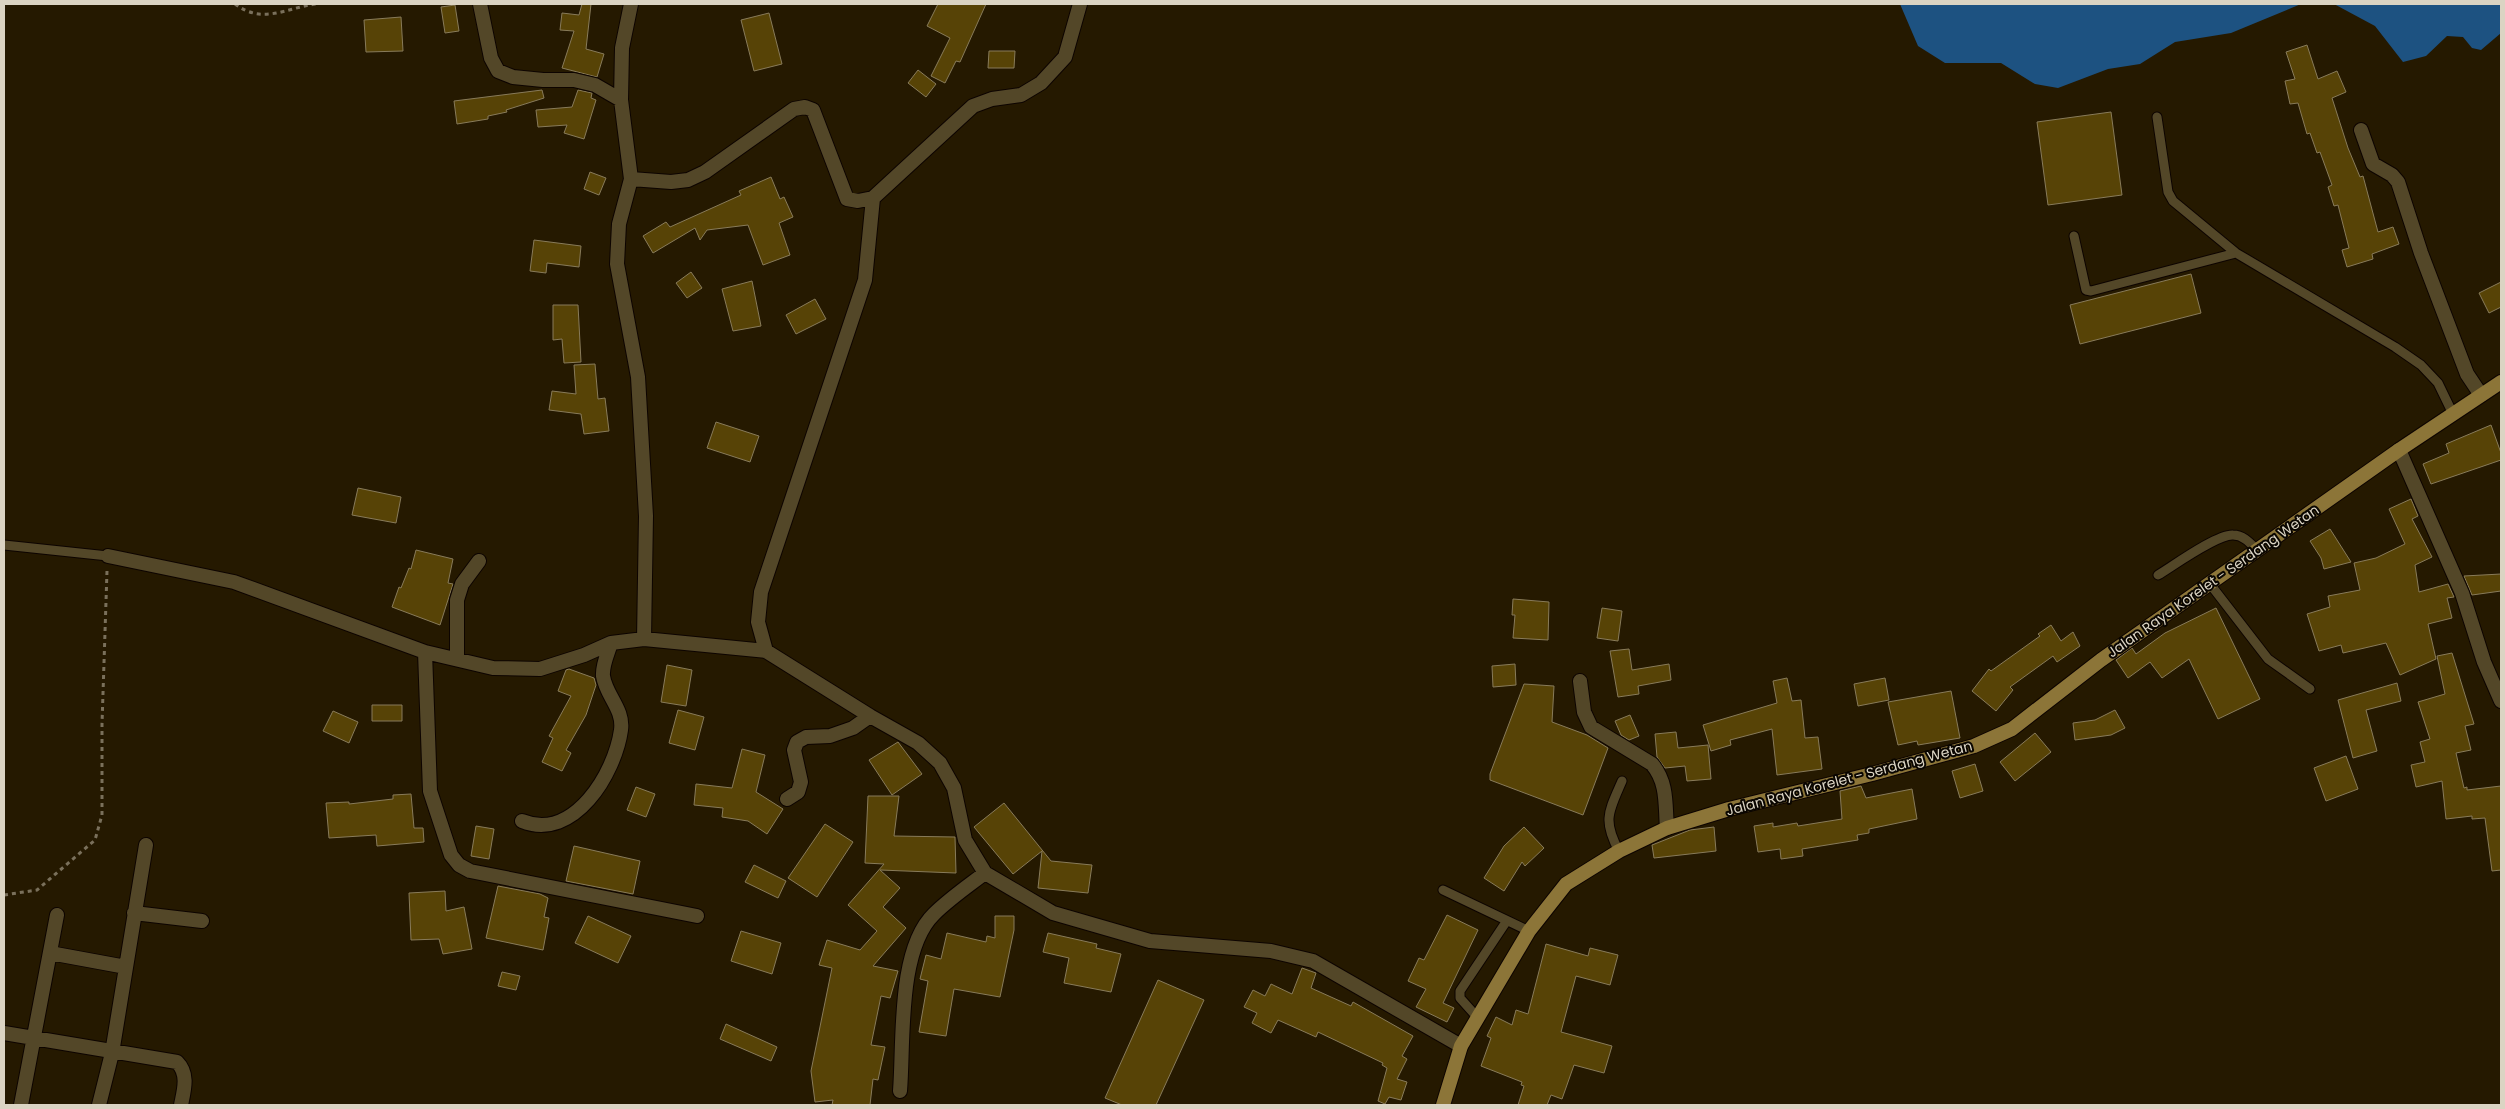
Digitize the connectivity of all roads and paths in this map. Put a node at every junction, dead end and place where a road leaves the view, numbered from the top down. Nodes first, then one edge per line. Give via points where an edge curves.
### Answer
1 (235, 4) edge
2 (316, 4) edge
3 (480, 4) edge
4 (630, 4) edge
5 (1080, 4) edge
6 (621, 100) junction
7 (2157, 117) dead end
8 (2361, 130) dead end
9 (631, 180) junction
10 (873, 198) junction
11 (2074, 236) dead end
12 (2236, 253) junction
13 (2501, 382) edge
14 (2481, 395) junction
15 (2453, 414) junction
16 (2399, 450) junction
17 (4, 545) edge
18 (2258, 551) junction
19 (108, 556) junction
20 (479, 561) dead end
21 (2158, 575) dead end
22 (2210, 584) junction
23 (644, 640) junction
24 (611, 643) junction
25 (766, 651) junction
26 (425, 652) junction
27 (458, 658) junction
28 (1580, 681) dead end
29 (2310, 689) dead end
30 (2501, 701) edge
31 (870, 716) junction
32 (1622, 781) dead end
33 (787, 799) dead end
34 (522, 821) dead end
35 (1667, 828) junction
36 (146, 845) dead end
37 (1619, 851) junction
38 (985, 873) junction
39 (1443, 890) dead end
40 (4, 896) edge
41 (134, 913) junction
42 (57, 915) dead end
43 (697, 916) dead end
44 (202, 921) dead end
45 (1506, 922) junction
46 (1529, 931) junction
47 (50, 953) junction
48 (126, 967) junction
49 (1477, 1018) junction
50 (4, 1033) edge
51 (34, 1038) junction
52 (1461, 1046) junction
53 (112, 1052) junction
54 (900, 1091) dead end
55 (21, 1105) edge
56 (99, 1105) edge
57 (181, 1105) edge
58 (1443, 1105) edge

1 - 2 path via 248,13 263,16
3 - 6 street via 491,58 498,71 513,77 574,80 595,85
4 - 6 street via 622,48
5 - 10 street via 1065,57 1041,83 1022,95 992,99 973,106
6 - 9 street
7 - 12 lane via 2168,192 2173,201
8 - 14 street via 2373,164 2398,182 2467,374
9 - 10 street via 688,180 705,172 794,109 805,106 813,110 847,199
9 - 23 street via 619,224 617,264 638,377 646,516
10 - 25 street via 865,280 761,592 758,622
11 - 12 lane via 2086,290 2091,291
12 - 15 lane via 2421,365 2438,383
13 - 14 main road, Jalan Raya Korelet - Serdang Wetan
14 - 15 main road, Jalan Raya Korelet - Serdang Wetan
15 - 16 main road, Jalan Raya Korelet - Serdang Wetan
16 - 18 main road, Jalan Raya Korelet - Serdang Wetan
16 - 30 street via 2462,593 2484,662
17 - 19 lane
18 - 21 lane via 2246,538 2233,534 2220,537
18 - 22 main road, Jalan Raya Korelet - Serdang Wetan
19 - 26 street via 234,582
19 - 40 path via 102,815 95,840 37,890
20 - 27 street via 462,584 457,600
22 - 29 lane via 2268,659
22 - 35 main road, Jalan Raya Korelet - Serdang Wetan via 2101,660 2012,729 1974,746 1728,809
23 - 24 street
23 - 25 street
24 - 27 street via 540,669 494,668
24 - 34 street via 603,675 621,718 621,730 610,765 585,804 564,820 539,826
25 - 31 street
26 - 27 street
26 - 43 street via 430,791 450,855 459,865 470,871
28 - 35 street via 1584,712 1591,727 1652,764 1659,773 1664,783
31 - 33 street via 853,728 830,736 806,737 797,742 794,750 800,782 798,792
31 - 38 street via 918,743 940,762 954,788 965,840
32 - 37 lane via 1608,813 1609,833
35 - 37 main road, Jalan Raya Korelet - Serdang Wetan
36 - 41 street
37 - 46 main road, Jalan Raya Korelet - Serdang Wetan via 1566,884
38 - 52 street via 1053,913 1150,940 1272,951 1313,961
38 - 54 street via 933,915 918,937 902,1008
39 - 45 lane
41 - 44 street
41 - 48 street
42 - 47 street
45 - 46 lane
45 - 49 lane via 1460,991 1460,998
46 - 49 main road, Jalan Raya Korelet - Serdang Wetan
47 - 48 street
47 - 51 street
48 - 53 street
49 - 52 main road, Jalan Raya Korelet - Serdang Wetan
50 - 51 street
51 - 53 street
51 - 55 street
52 - 58 main road, Jalan Raya Korelet - Serdang Wetan
53 - 56 street
53 - 57 street via 177,1062 185,1076

